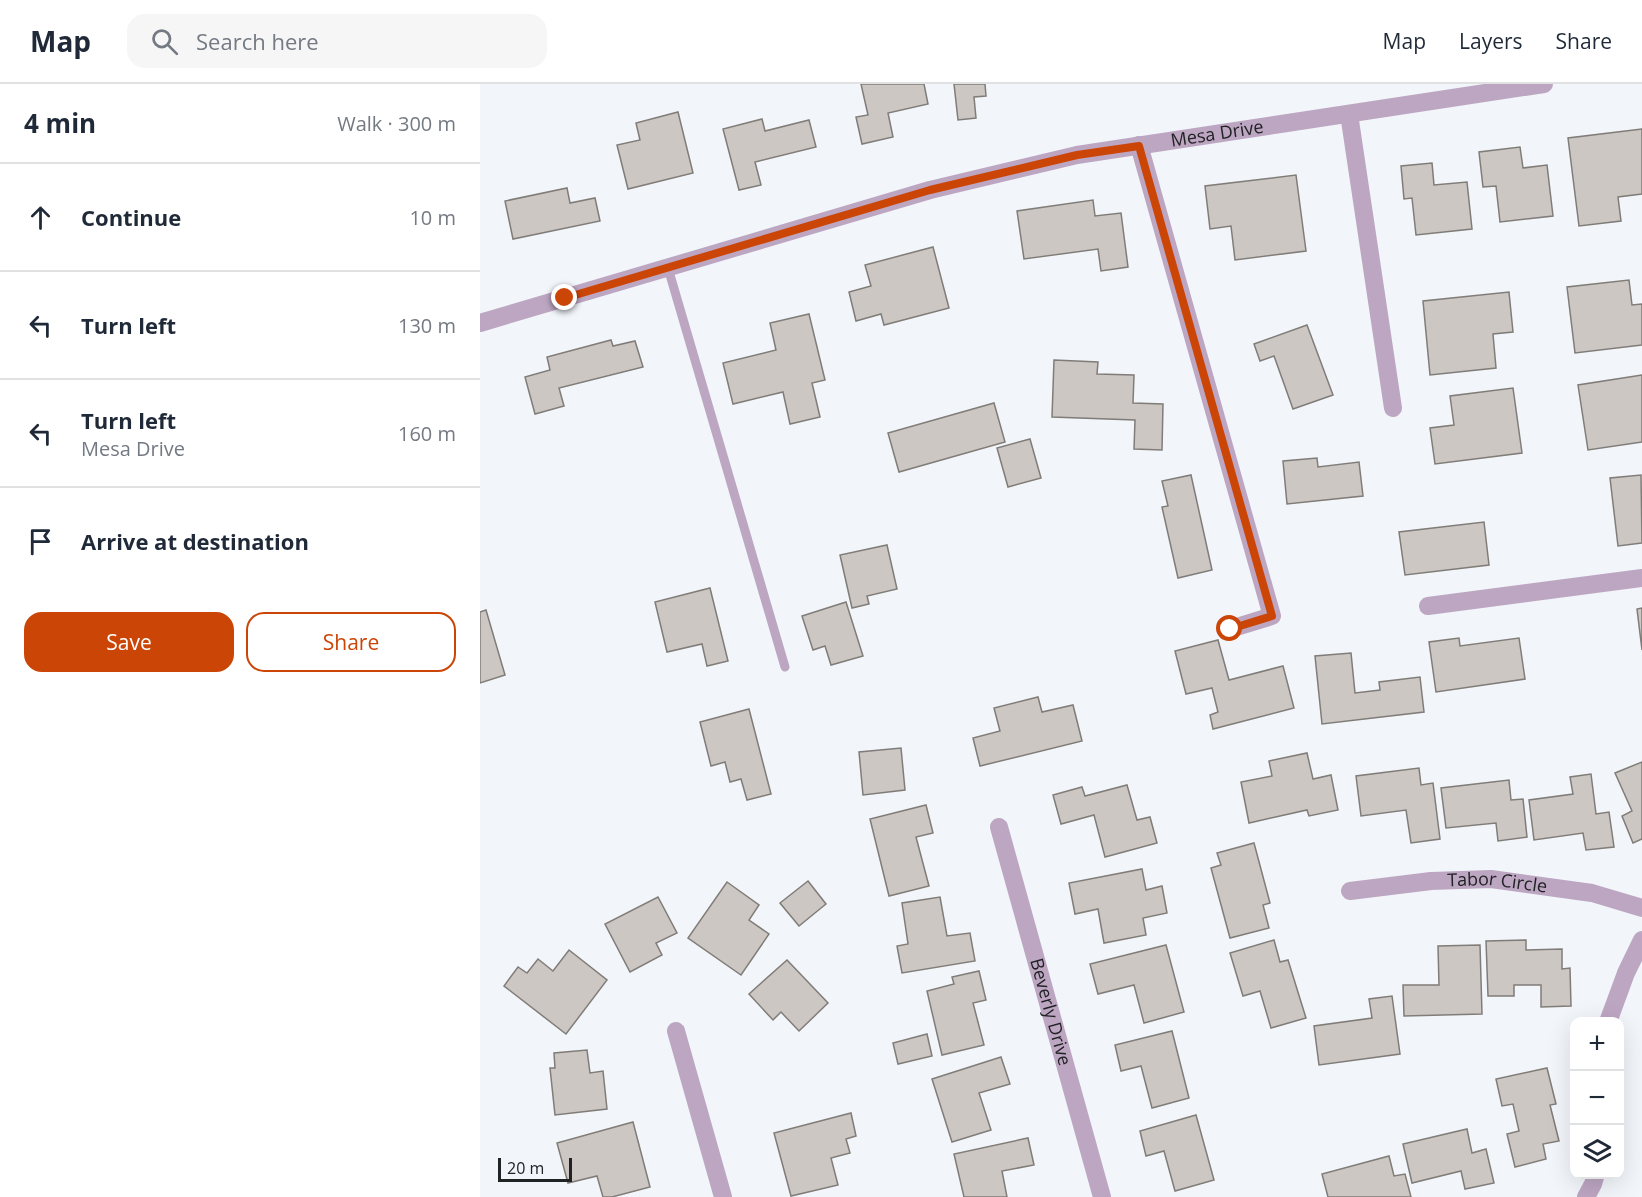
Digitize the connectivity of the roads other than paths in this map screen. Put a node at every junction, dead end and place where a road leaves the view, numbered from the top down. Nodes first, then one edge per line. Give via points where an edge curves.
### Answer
1 (1544, 84) edge
2 (1349, 114) junction
3 (1139, 146) junction
4 (668, 268) junction
5 (480, 323) edge
6 (1393, 408) dead end
7 (1642, 578) edge
8 (1428, 606) dead end
9 (1230, 629) dead end
10 (785, 668) dead end
11 (999, 827) dead end
12 (1350, 891) dead end
13 (1642, 908) edge
14 (1642, 940) edge
15 (1610, 1017) edge
16 (676, 1031) dead end
17 (1594, 1179) edge
18 (723, 1197) edge
19 (1102, 1197) edge
20 (1586, 1197) edge

1 - 2 street, Mesa Drive
2 - 3 street, Mesa Drive
2 - 6 street
3 - 4 street, Mesa Drive via 1077,155 930,190
3 - 9 street via 1272,616
4 - 5 street, Mesa Drive
4 - 10 lane
7 - 8 street
11 - 19 street, Beverly Drive
12 - 13 street, Tabor Circle via 1431,881 1491,879 1592,893
14 - 15 street
16 - 18 street
17 - 20 street

